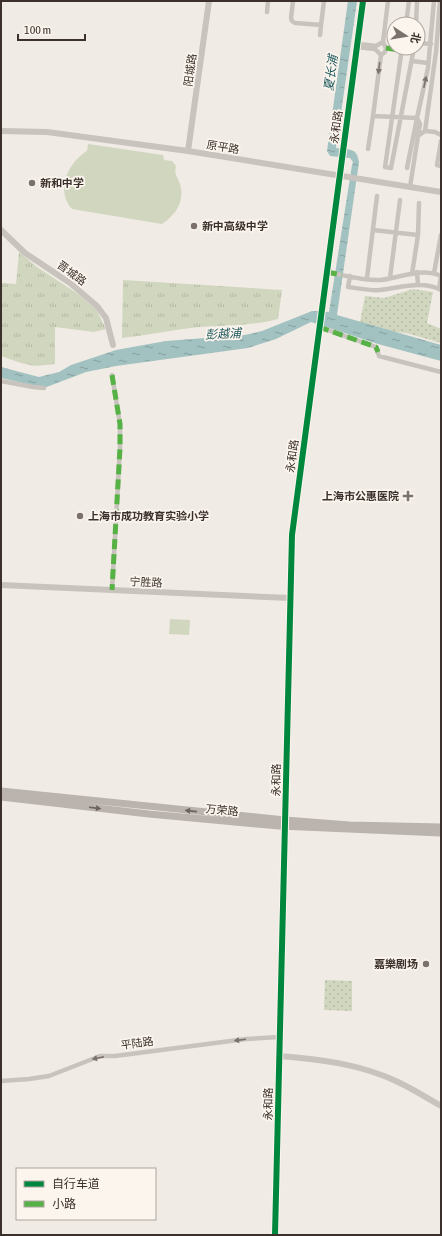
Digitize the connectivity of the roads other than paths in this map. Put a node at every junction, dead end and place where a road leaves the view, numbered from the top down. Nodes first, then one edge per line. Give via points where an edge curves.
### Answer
1 (209, 1) edge
2 (268, 1) edge
3 (293, 1) edge
4 (324, 1) edge
5 (364, 1) edge
6 (388, 1) edge
7 (409, 1) edge
8 (417, 1) edge
9 (434, 1) edge
10 (440, 1) edge
11 (267, 12) dead end
12 (407, 16) edge
13 (416, 16) edge
14 (321, 25) junction
15 (320, 35) dead end
16 (383, 42) junction
17 (426, 44) edge
18 (431, 44) junction
19 (357, 45) junction
20 (381, 54) junction
21 (401, 56) edge
22 (413, 56) edge
23 (412, 61) junction
24 (428, 63) junction
25 (373, 116) junction
26 (393, 117) junction
27 (400, 118) junction
28 (417, 118) junction
29 (1, 131) edge
30 (424, 131) junction
31 (441, 135) edge
32 (418, 136) junction
33 (441, 141) edge
34 (368, 149) dead end
35 (188, 151) junction
36 (441, 166) edge
37 (407, 168) dead end
38 (340, 176) junction
39 (410, 187) junction
40 (441, 192) edge
41 (377, 196) dead end
42 (400, 200) dead end
43 (419, 203) dead end
44 (1, 230) edge
45 (373, 230) junction
46 (396, 232) junction
47 (418, 235) junction
48 (441, 237) edge
49 (417, 272) junction
50 (330, 273) junction
51 (434, 273) junction
52 (412, 274) junction
53 (350, 276) junction
54 (441, 276) edge
55 (367, 278) junction
56 (390, 278) junction
57 (418, 285) junction
58 (440, 289) edge
59 (319, 327) junction
60 (113, 345) dead end
61 (441, 372) edge
62 (112, 375) dead end
63 (1, 381) edge
64 (44, 388) dead end
65 (1, 585) edge
66 (112, 590) junction
67 (290, 598) junction
68 (1, 791) edge
69 (1, 796) edge
70 (285, 823) junction
71 (441, 826) edge
72 (441, 833) edge
73 (279, 1037) junction
74 (279, 1056) junction
75 (1, 1081) edge
76 (441, 1106) edge
77 (275, 1235) edge

1 - 35 street, 阳城路
2 - 11 street
3 - 14 street via 292,21
4 - 14 street
5 - 19 street, 永和路
6 - 16 street
7 - 12 street
8 - 13 street
9 - 18 street
10 - 30 street via 436,52
14 - 15 street
16 - 19 street via 376,46
16 - 20 street via 386,48
17 - 18 street
18 - 24 street
19 - 20 street via 375,49
19 - 38 street, 永和路
20 -> 25 street
21 - 26 street
22 - 23 street
23 - 24 street
23 - 27 street
28 -> 24 street
25 - 26 street
25 - 34 street
26 - 27 street
26 - 27 street via 385,167 391,168
27 - 28 street
28 - 32 street via 420,124
28 - 37 street
29 - 35 street, 原平路 via 47,132
30 - 31 street
30 - 32 street
32 - 39 street
33 - 36 street via 437,165
35 - 38 street, 原平路
38 - 39 street, 原平路
38 - 50 street, 永和路
39 - 40 street, 原平路
41 - 45 street
42 - 46 street
43 - 47 street
44 - 60 street, 晋城路 via 25,253 70,283 97,306 106,318
45 - 46 street
45 - 55 street
46 - 47 street
46 - 56 street
47 - 52 street
48 - 51 street
49 - 51 street
49 - 52 street
49 - 57 street
50 - 53 street
50 - 59 street, 永和路
51 - 54 street
52 - 56 street
53 - 55 street
53 - 57 street via 348,287 378,290
54 - 58 street
55 - 56 street
57 - 58 street
59 - 61 street via 376,347 380,356
59 - 67 street, 永和路 via 292,535
62 - 66 street via 120,424 120,448
63 - 64 street
65 - 66 street, 宁胜路
66 - 67 street, 宁胜路
67 - 70 street, 永和路
70 -> 68 main road, 万荣路
69 -> 70 main road, 万荣路 via 149,814
70 - 71 main road, 万荣路
70 - 72 main road, 万荣路
70 - 73 street, 永和路
73 - 74 street, 永和路
73 -> 75 street, 平陆路 via 100,1056 49,1076
74 - 76 street via 309,1058 368,1070 397,1082
74 - 77 street, 永和路

